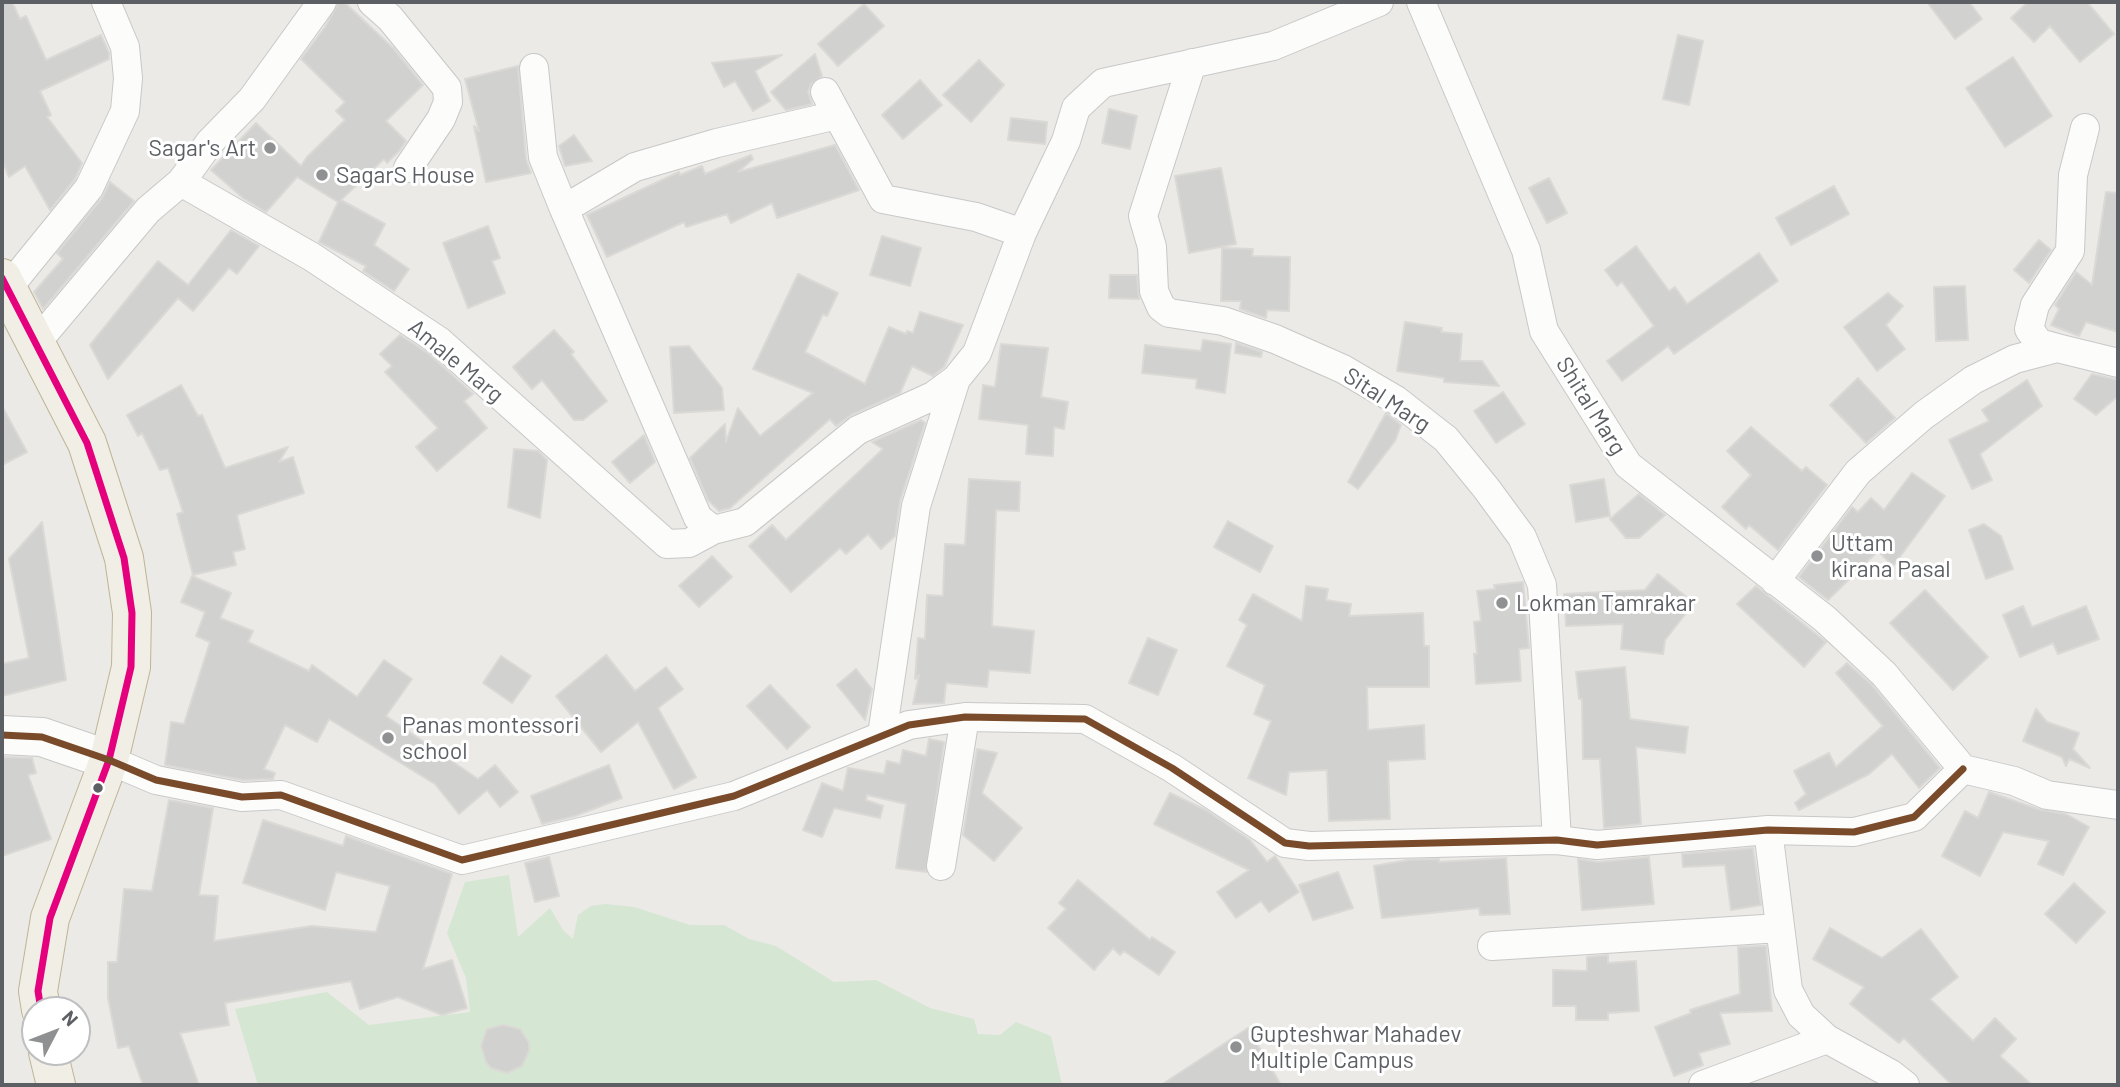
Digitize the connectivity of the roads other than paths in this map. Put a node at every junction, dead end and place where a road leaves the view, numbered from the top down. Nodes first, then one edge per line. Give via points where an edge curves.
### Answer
1 (106, 2) edge
2 (322, 2) edge
3 (372, 2) edge
4 (1379, 2) edge
5 (1421, 2) edge
6 (1192, 64) junction
7 (534, 68) dead end
8 (2085, 128) dead end
9 (408, 168) dead end
10 (181, 182) junction
11 (564, 209) junction
12 (1022, 233) junction
13 (4, 284) edge
14 (36, 343) junction
15 (2057, 348) junction
16 (2118, 363) edge
17 (956, 379) junction
18 (713, 530) junction
19 (1775, 581) junction
20 (965, 717) junction
21 (2, 735) edge
22 (882, 735) junction
23 (109, 760) junction
24 (1963, 769) junction
25 (2118, 805) edge
26 (1768, 830) junction
27 (1556, 839) junction
28 (941, 866) dead end
29 (1780, 928) junction
30 (1492, 946) dead end
31 (39, 996) edge
32 (1827, 1039) junction
33 (51, 1066) edge
34 (56, 1085) edge
35 (1703, 1085) edge
36 (1905, 1085) edge

1 - 13 street via 125,47 125,111 89,188
2 - 10 street via 252,99 210,142
3 - 9 street via 447,88 448,102 441,120
4 - 6 street via 1273,46
5 - 19 street, Shital Marg via 1526,250 1544,331 1628,465
6 - 12 street via 1103,82 1076,108 1066,141
6 - 27 street, Sital Marg via 1143,216 1152,247 1154,291 1161,307 1169,313 1223,321 1343,369 1396,400 1446,439 1486,488 1522,537 1542,584
7 - 11 street via 543,157
8 - 15 street via 2073,175 2070,251 2035,305 2029,329 2039,342
10 - 14 street via 148,210
10 - 18 street, Amale Marg via 312,257 439,341 667,544 689,543
11 - 12 street via 635,167 831,104 883,199 976,217
11 - 18 street via 698,518
12 - 17 street via 977,353
13 - 14 highway
14 - 23 highway via 87,443 124,558 132,613 131,667
15 - 16 street
15 - 19 street via 2015,359 1973,380 1897,437 1858,472
17 - 18 street, Amale Marg via 933,396 858,430 745,522
17 - 22 street via 916,506
19 - 24 street, Shital Marg via 1825,619 1884,674
20 - 22 street via 909,725
20 - 27 street via 1085,719 1172,768 1285,843
20 - 28 street
21 - 23 main road via 42,737
22 - 23 street via 734,796 462,860 281,795 242,797 156,780
23 - 31 highway via 50,918
24 - 25 street via 2014,781 2047,795
24 - 26 street via 1913,817 1854,832
26 - 27 street via 1597,845
26 - 29 street
29 - 30 street
29 - 32 street via 1788,990 1801,1016
32 - 35 street
32 - 36 street
33 - 34 highway

